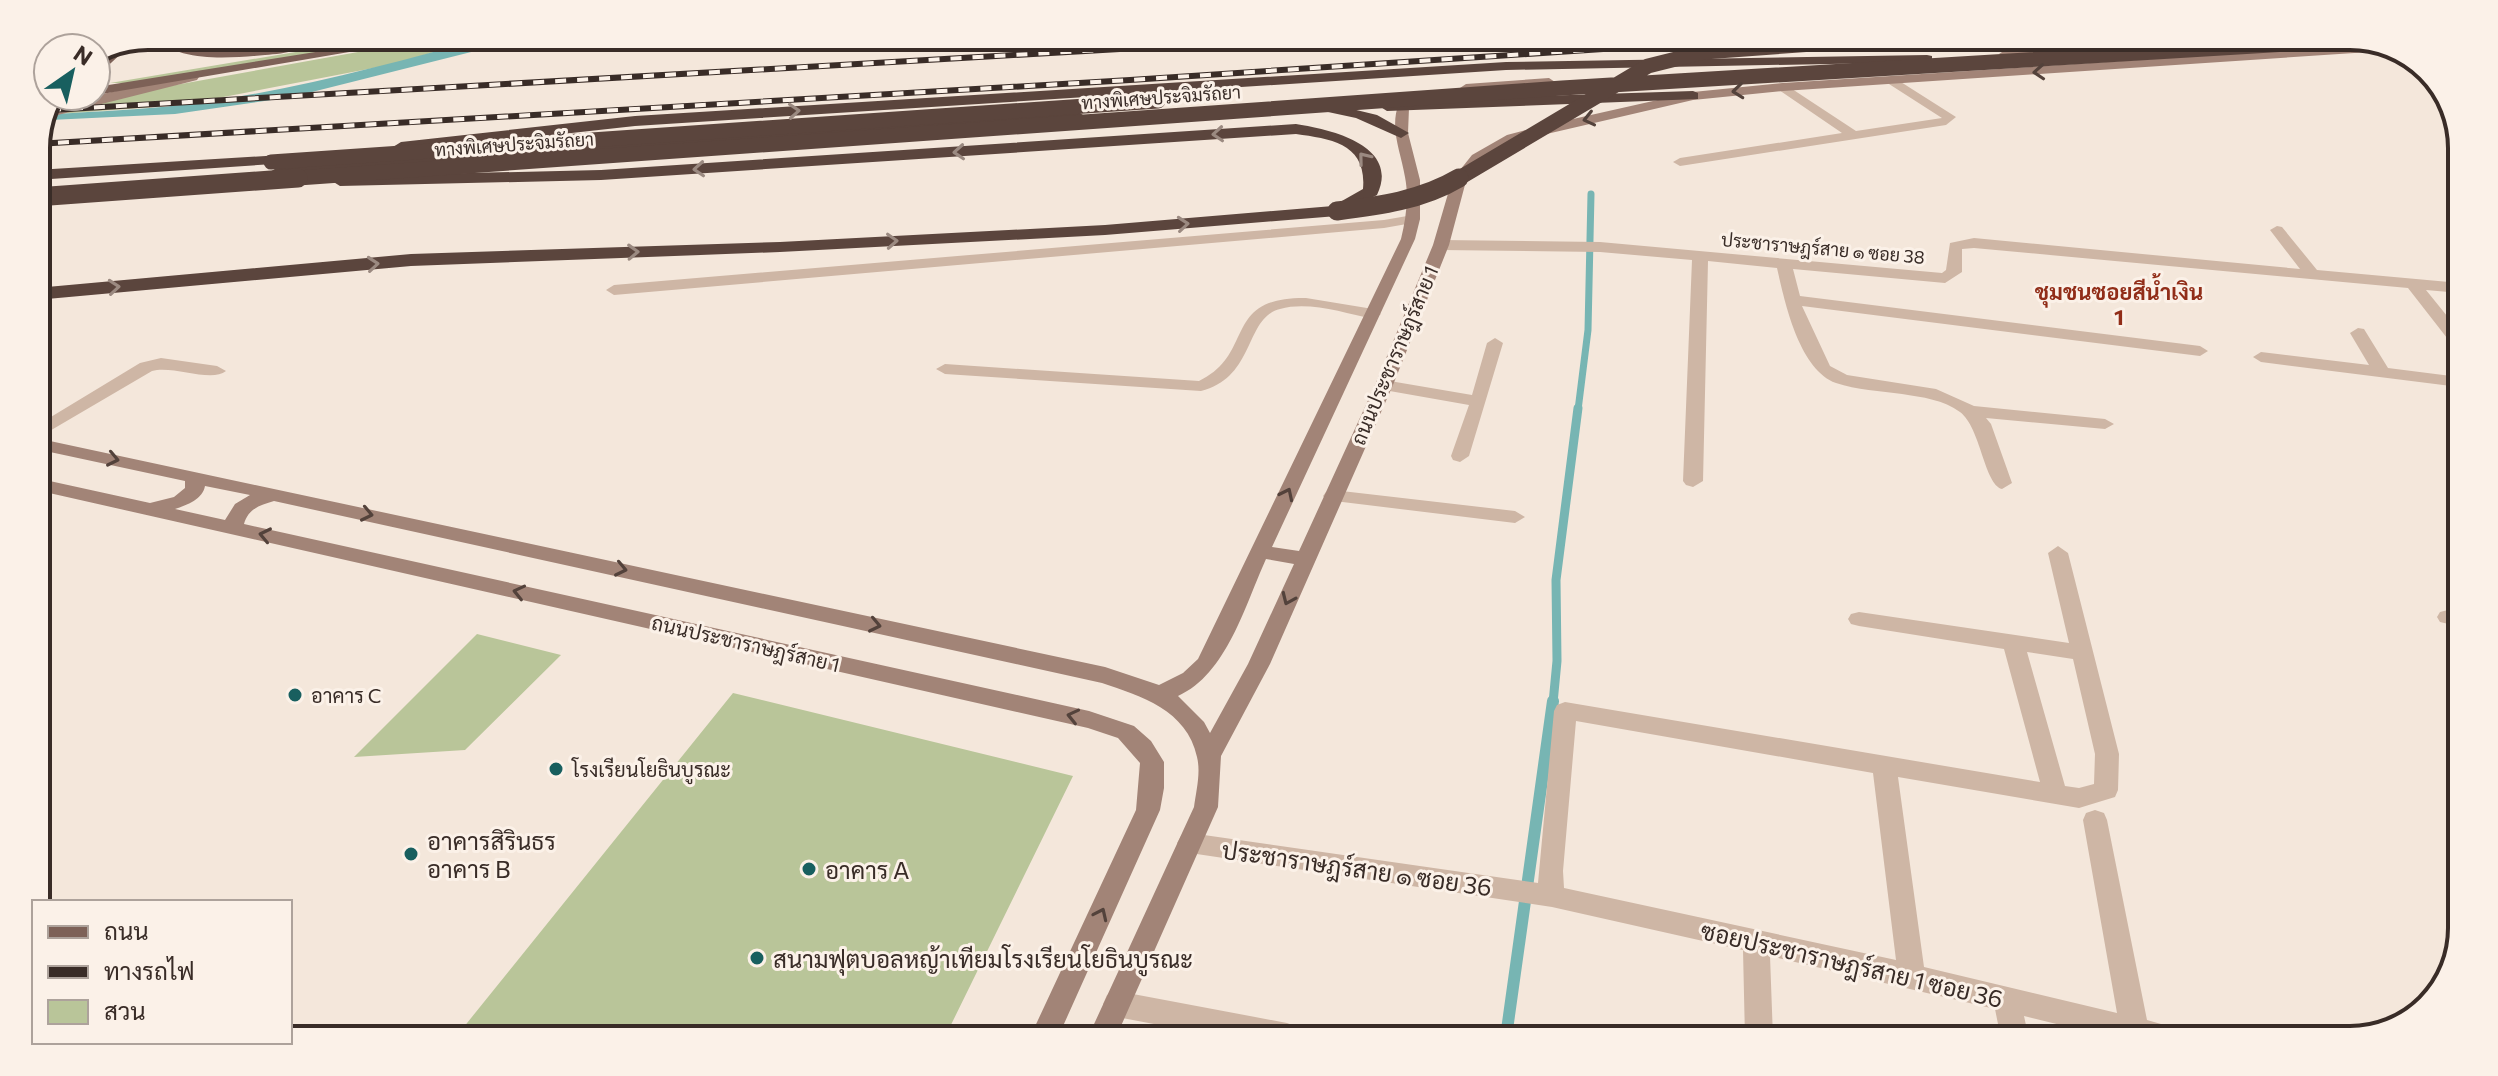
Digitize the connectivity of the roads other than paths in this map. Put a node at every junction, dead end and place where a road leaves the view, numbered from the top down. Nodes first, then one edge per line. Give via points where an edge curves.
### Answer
1 (190, 50) edge
2 (265, 50) edge
3 (287, 50) edge
4 (351, 50) edge
5 (1731, 50) edge
6 (1944, 50) edge
7 (2056, 50) edge
8 (2190, 50) edge
9 (2351, 50) edge
10 (1927, 59) junction
11 (204, 74) junction
12 (112, 77) edge
13 (1893, 81) junction
14 (1783, 87) junction
15 (112, 88) edge
16 (1693, 96) junction
17 (1319, 106) junction
18 (1403, 106) junction
19 (57, 111) edge
20 (1401, 133) junction
21 (1854, 135) junction
22 (271, 162) junction
23 (1680, 162) dead end
24 (50, 174) edge
25 (258, 183) junction
26 (50, 194) edge
27 (50, 197) edge
28 (1337, 211) junction
29 (1413, 219) junction
30 (2277, 230) dead end
31 (1441, 245) junction
32 (1700, 257) junction
33 (1784, 265) junction
34 (2313, 275) junction
35 (2413, 284) junction
36 (50, 287) edge
37 (2448, 287) edge
38 (614, 290) dead end
39 (66, 292) junction
40 (50, 293) edge
41 (1794, 300) junction
42 (1373, 314) junction
43 (2448, 328) edge
44 (2358, 333) dead end
45 (1495, 343) dead end
46 (2200, 351) dead end
47 (2261, 357) dead end
48 (945, 369) dead end
49 (217, 371) dead end
50 (2382, 372) junction
51 (2448, 381) edge
52 (1384, 385) junction
53 (1479, 401) junction
54 (1971, 411) junction
55 (2105, 424) dead end
56 (50, 425) edge
57 (50, 446) edge
58 (1460, 456) dead end
59 (195, 477) junction
60 (1693, 481) dead end
61 (2002, 483) dead end
62 (50, 487) edge
63 (274, 494) junction
64 (1333, 496) junction
65 (151, 510) junction
66 (1515, 517) dead end
67 (233, 528) junction
68 (1259, 551) junction
69 (2058, 553) dead end
70 (1305, 559) junction
71 (1859, 619) dead end
72 (2013, 643) junction
73 (2083, 653) junction
74 (1159, 694) junction
75 (1209, 756) junction
76 (1884, 763) junction
77 (2047, 793) junction
78 (2095, 820) dead end
79 (1190, 843) junction
80 (1536, 894) junction
81 (1756, 941) junction
82 (1912, 976) junction
83 (2007, 1000) junction
84 (1117, 1004) junction
85 (1049, 1026) edge
86 (1107, 1026) edge
87 (1234, 1026) edge
88 (1759, 1026) edge
89 (2012, 1026) edge
90 (2125, 1026) edge
91 (2134, 1026) edge

1 - 2 main road
3 - 12 main road
4 - 11 main road
5 - 28 highway, bridge via 1648,66 1446,186 1393,204
6 - 22 highway, ทางพิเศษประจิมรัถยา, bridge
7 - 10 main road
8 - 25 highway, ทางพิเศษประจิมรัถยา, bridge via 1562,88
9 -> 13 main road, ถนนประชาราษฎร์สาย 1
10 - 18 main road via 1496,85 1441,91
22 -> 10 highway, bridge via 635,121 1506,66
11 - 15 main road
11 - 19 main road
13 - 14 main road, ถนนประชาราษฎร์สาย 1
13 - 21 street via 1950,117
14 -> 16 main road, ถนนประชาราษฎร์สาย 1
14 - 21 street
16 - 18 highway
16 -> 31 main road, ถนนประชาราษฎร์สาย 1 via 1495,146 1459,180
17 - 18 highway
17 - 20 highway via 1385,122
17 - 26 highway via 1155,109 114,183
18 - 20 main road, ถนนประชาราษฎร์สาย 1
20 - 29 main road, ถนนประชาราษฎร์สาย 1 via 1413,180
21 - 23 street
22 - 24 highway, ทางพิเศษประจิมรัถยา
25 - 27 highway, ทางพิเศษประจิมรัถยา, bridge
28 -> 25 highway, bridge via 1371,191 1375,174 1367,156 1347,140 1296,129 601,175
39 -> 28 highway via 411,260 1105,230
29 - 38 street
29 - 42 main road, ถนนประชาราษฎร์สาย 1
30 - 34 street
31 - 32 street, ประชาราษฎร์สาย ๑ ซอย 38 via 1593,247
31 - 52 main road, ถนนประชาราษฎร์สาย 1
32 - 33 street, ประชาราษฎร์สาย ๑ ซอย 38
32 - 60 street
33 - 34 street, ประชาราษฎร์สาย ๑ ซอย 38 via 1945,278 1954,272 1955,246 1964,242
33 - 41 street
34 - 35 street, ประชาราษฎร์สาย ๑ ซอย 38
35 - 37 street, ประชาราษฎร์สาย ๑ ซอย 38
35 - 43 street
36 - 39 highway
39 - 40 highway
41 - 46 street
41 - 54 street via 1818,360 1832,376 1936,394
42 - 48 street via 1299,303 1267,308 1257,315 1226,375 1201,386
68 -> 42 main road, ถนนประชาราษฎร์สาย 1
44 - 50 street
45 - 53 street
47 - 50 street
49 - 56 street via 161,363 146,367
50 - 51 street
52 - 53 street
52 - 64 main road, ถนนประชาราษฎร์สาย 1
53 - 58 street
54 - 55 street
54 - 61 street via 1982,424
57 -> 59 main road
59 - 63 main road
59 - 65 main road via 189,496
62 - 65 main road, ถนนประชาราษฎร์สาย 1
63 - 67 main road via 241,507
63 -> 74 main road via 1105,675
64 - 66 street
64 - 70 main road, ถนนประชาราษฎร์สาย 1
65 - 67 main road, ถนนประชาราษฎร์สาย 1
85 -> 67 main road, ถนนประชาราษฎร์สาย 1 via 1148,810 1152,762 1126,732
68 - 70 main road
68 - 74 main road, ถนนประชาราษฎร์สาย 1 via 1207,663 1183,685
69 - 73 street
70 -> 75 main road, ถนนประชาราษฎร์สาย 1 via 1259,664
71 - 72 street
72 - 73 street
72 - 77 street via 2053,786
73 - 77 street via 2107,754 2106,790 2079,798
74 - 75 main road via 1196,728
75 - 79 main road, ถนนประชาราษฎร์สาย 1 via 1206,807
76 - 77 street
76 - 80 street via 1565,711 1550,871
76 - 82 street
78 - 91 street
79 - 80 street, ประชาราษฎร์สาย ๑ ซอย 36
79 - 84 main road, ถนนประชาราษฎร์สาย 1
80 - 81 street, ซอยประชาราษฎร์สาย 1 ซอย 36
81 - 82 street, ซอยประชาราษฎร์สาย 1 ซอย 36
81 - 88 street
82 - 83 street, ซอยประชาราษฎร์สาย 1 ซอย 36
83 - 89 street
83 - 90 street, ซอยประชาราษฎร์สาย 1 ซอย 36
84 - 86 main road, ถนนประชาราษฎร์สาย 1
84 - 87 street

